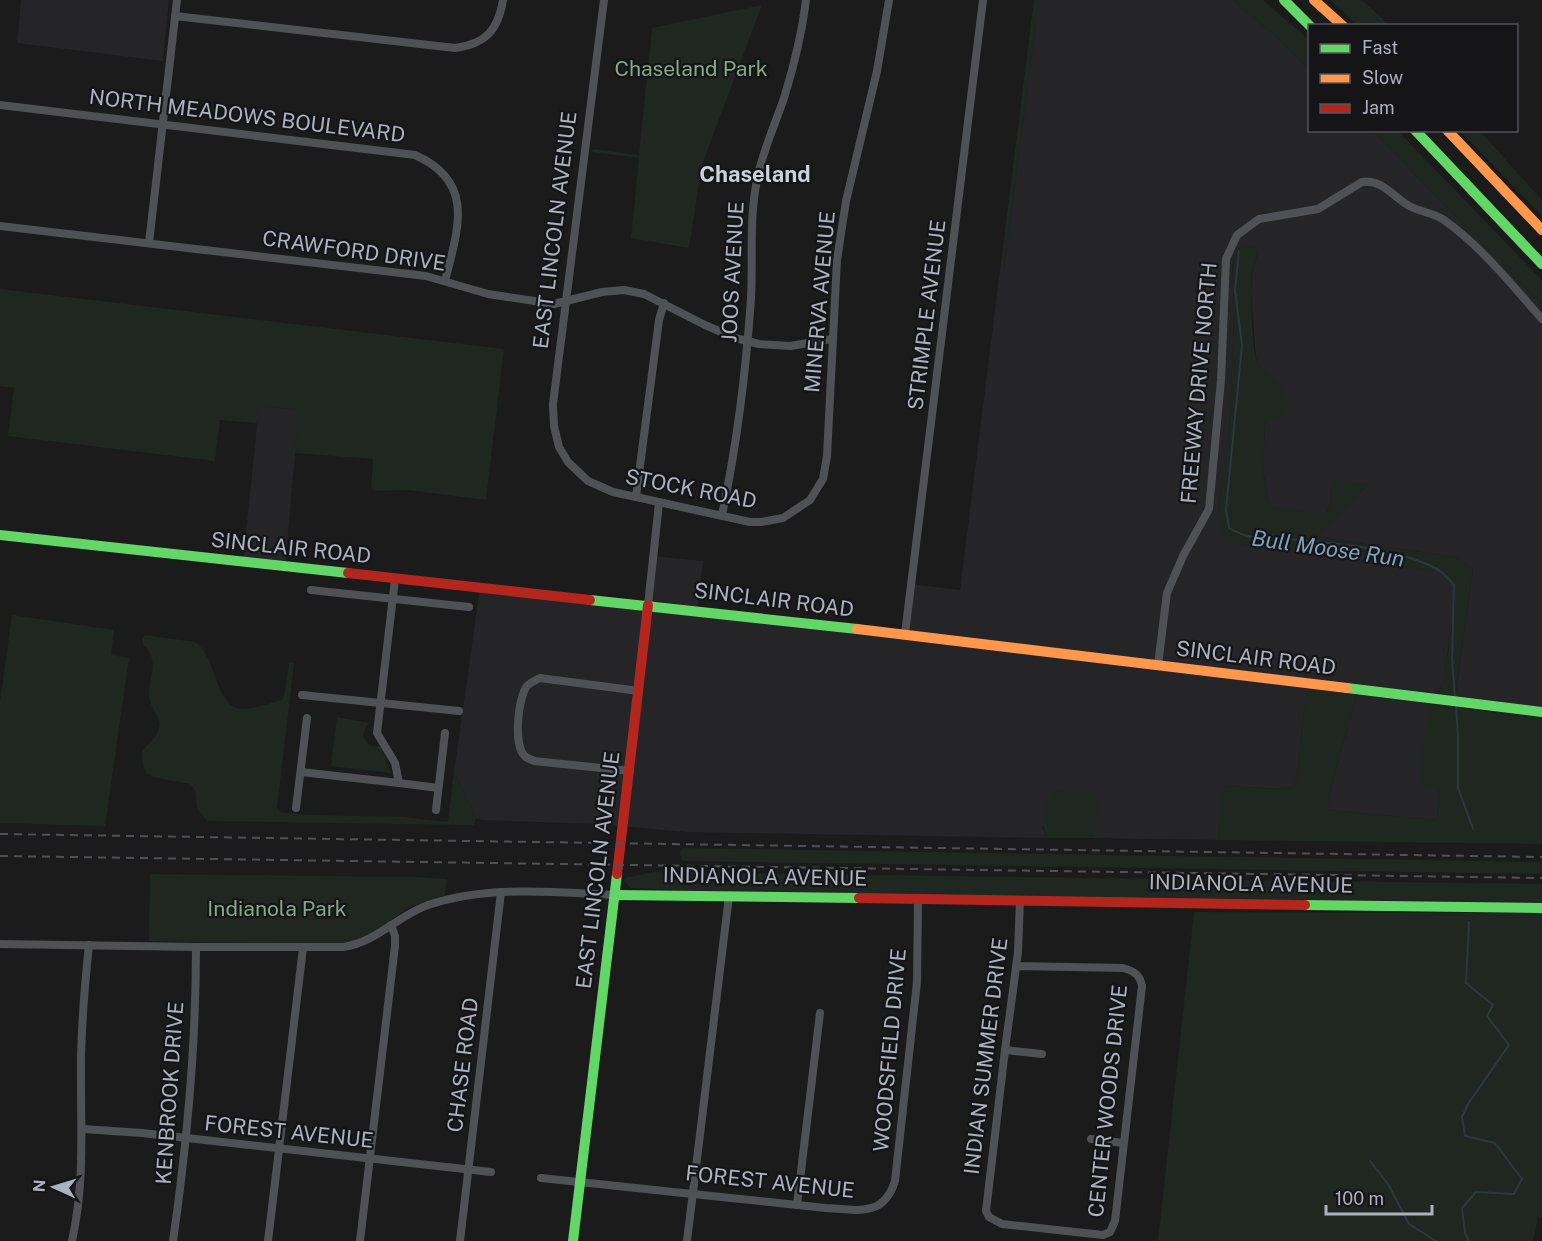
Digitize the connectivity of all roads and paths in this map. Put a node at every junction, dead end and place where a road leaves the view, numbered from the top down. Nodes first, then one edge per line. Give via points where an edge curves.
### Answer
1 (177, 0) edge
2 (503, 0) edge
3 (604, 0) edge
4 (806, 0) edge
5 (889, 0) edge
6 (984, 0) edge
7 (1284, 0) edge
8 (1314, 0) edge
9 (175, 16) junction
10 (1308, 24) edge
11 (1341, 24) edge
12 (0, 105) edge
13 (163, 124) junction
14 (1416, 132) edge
15 (1449, 132) edge
16 (0, 226) edge
17 (1542, 230) edge
18 (149, 243) junction
19 (1542, 264) edge
20 (445, 280) junction
21 (566, 301) junction
22 (664, 303) junction
23 (1542, 319) edge
24 (832, 339) junction
25 (748, 341) junction
26 (568, 462) joint
27 (636, 497) junction
28 (810, 500) joint
29 (659, 503) junction
30 (722, 515) junction
31 (0, 535) edge
32 (394, 579) junction
33 (311, 590) dead end
34 (392, 599) junction
35 (648, 606) junction
36 (469, 608) dead end
37 (905, 634) junction
38 (1158, 665) junction
39 (639, 691) junction
40 (302, 694) dead end
41 (380, 703) junction
42 (459, 711) dead end
43 (1542, 712) edge
44 (307, 718) dead end
45 (445, 733) dead end
46 (630, 771) junction
47 (301, 772) junction
48 (399, 783) junction
49 (438, 788) junction
50 (296, 808) dead end
51 (436, 810) dead end
52 (501, 892) junction
53 (615, 895) junction
54 (729, 896) junction
55 (918, 899) junction
56 (1020, 900) junction
57 (1542, 908) edge
58 (391, 925) junction
59 (0, 944) edge
60 (90, 945) junction
61 (196, 947) junction
62 (303, 948) junction
63 (1016, 966) junction
64 (820, 1013) dead end
65 (1005, 1050) junction
66 (1042, 1054) dead end
67 (83, 1129) junction
68 (186, 1139) junction
69 (1091, 1139) dead end
70 (1123, 1143) junction
71 (279, 1149) junction
72 (369, 1158) junction
73 (469, 1169) junction
74 (491, 1172) dead end
75 (541, 1178) dead end
76 (581, 1181) junction
77 (693, 1193) junction
78 (885, 1202) joint
79 (797, 1205) junction
80 (1110, 1232) joint
81 (72, 1241) edge
82 (173, 1241) edge
83 (268, 1241) edge
84 (360, 1241) edge
85 (460, 1241) edge
86 (573, 1241) edge
87 (687, 1241) edge

1 - 9 street
2 - 9 street via 497,22 486,38 466,47 444,48
3 - 21 street, EAST LINCOLN AVENUE
4 - 25 street, JOOS AVENUE via 804,23 784,97 757,179
5 - 24 street, MINERVA AVENUE via 878,71 843,219
6 - 37 street, STRIMPLE AVENUE
7 - 10 main road
8 - 11 main road
9 - 13 street
12 - 13 street, NORTH MEADOWS BOULEVARD
13 - 18 street
13 - 20 street, NORTH MEADOWS BOULEVARD via 402,152 427,160 447,177 459,207 456,239
14 - 19 main road
15 - 17 main road
16 - 18 street, CRAWFORD DRIVE
18 - 20 street, CRAWFORD DRIVE
20 - 21 street, CRAWFORD DRIVE via 514,299 554,304
21 - 22 street, CRAWFORD DRIVE via 624,290
21 - 26 street, EAST LINCOLN AVENUE via 553,404 559,447
22 - 25 street, CRAWFORD DRIVE via 705,325
22 - 27 street via 658,320
23 - 38 street, FREEWAY DRIVE NORTH via 1483,252 1442,218 1408,206 1378,183 1362,182 1318,209 1259,219 1237,235 1226,259 1221,380 1209,509 1167,593
24 - 25 street, CRAWFORD DRIVE via 790,346
24 - 28 street, MINERVA AVENUE via 827,456 823,479
25 - 30 street, JOOS AVENUE
26 - 27 street, STOCK ROAD via 588,481
27 - 29 street, STOCK ROAD
28 - 30 street, STOCK ROAD via 783,519 750,522
29 - 30 street, STOCK ROAD
29 - 35 street, EAST LINCOLN AVENUE
31 - 32 main road, SINCLAIR ROAD
32 - 34 street
32 - 35 main road, SINCLAIR ROAD
33 - 34 street
34 - 36 street
34 - 41 street
35 - 37 main road, SINCLAIR ROAD
35 - 39 main road, EAST LINCOLN AVENUE
37 - 38 main road, SINCLAIR ROAD
38 - 43 main road, SINCLAIR ROAD
39 - 46 main road, EAST LINCOLN AVENUE
39 - 46 street via 540,678 523,693 518,721 519,748 525,756
40 - 41 street
41 - 42 street
41 - 48 street via 377,734 395,763
44 - 47 street
45 - 49 street
46 - 53 main road, EAST LINCOLN AVENUE
47 - 48 street
47 - 50 street
48 - 49 street
49 - 51 street
52 - 53 street, INDIANOLA AVENUE
52 - 58 street, INDIANOLA AVENUE via 440,901 408,913
52 - 73 street, CHASE ROAD
53 - 54 main road, INDIANOLA AVENUE
53 - 76 main road, EAST LINCOLN AVENUE
54 - 55 main road, INDIANOLA AVENUE
54 - 77 street
55 - 56 main road, INDIANOLA AVENUE
55 - 78 street, WOODSFIELD DRIVE via 914,1016 896,1181
56 - 57 main road, INDIANOLA AVENUE
56 - 63 street, INDIAN SUMMER DRIVE
58 - 62 street, INDIANOLA AVENUE via 353,946
58 - 72 street via 395,936
59 - 60 street, INDIANOLA AVENUE
60 - 61 street, INDIANOLA AVENUE
60 - 67 street via 82,1034
61 - 62 street, INDIANOLA AVENUE
61 - 68 street, KENBROOK DRIVE
62 - 71 street
63 - 65 street, INDIAN SUMMER DRIVE
63 - 70 street, CENTER WOODS DRIVE via 1123,968 1137,974 1142,986
64 - 79 street
65 - 66 street
65 - 80 street, INDIAN SUMMER DRIVE via 986,1205 989,1217 1002,1224 1096,1235
67 - 68 street, FOREST AVENUE
67 - 81 street via 80,1194
68 - 71 street, FOREST AVENUE
68 - 82 street, KENBROOK DRIVE
69 - 70 street
70 - 80 street, CENTER WOODS DRIVE via 1115,1221
71 - 72 street, FOREST AVENUE
71 - 83 street
72 - 73 street, FOREST AVENUE
72 - 84 street
73 - 74 street, FOREST AVENUE
73 - 85 street, CHASE ROAD
75 - 76 street, FOREST AVENUE
76 - 77 street, FOREST AVENUE
76 - 86 main road, EAST LINCOLN AVENUE
77 - 79 street, FOREST AVENUE
77 - 87 street
78 - 79 street, FOREST AVENUE via 861,1210

